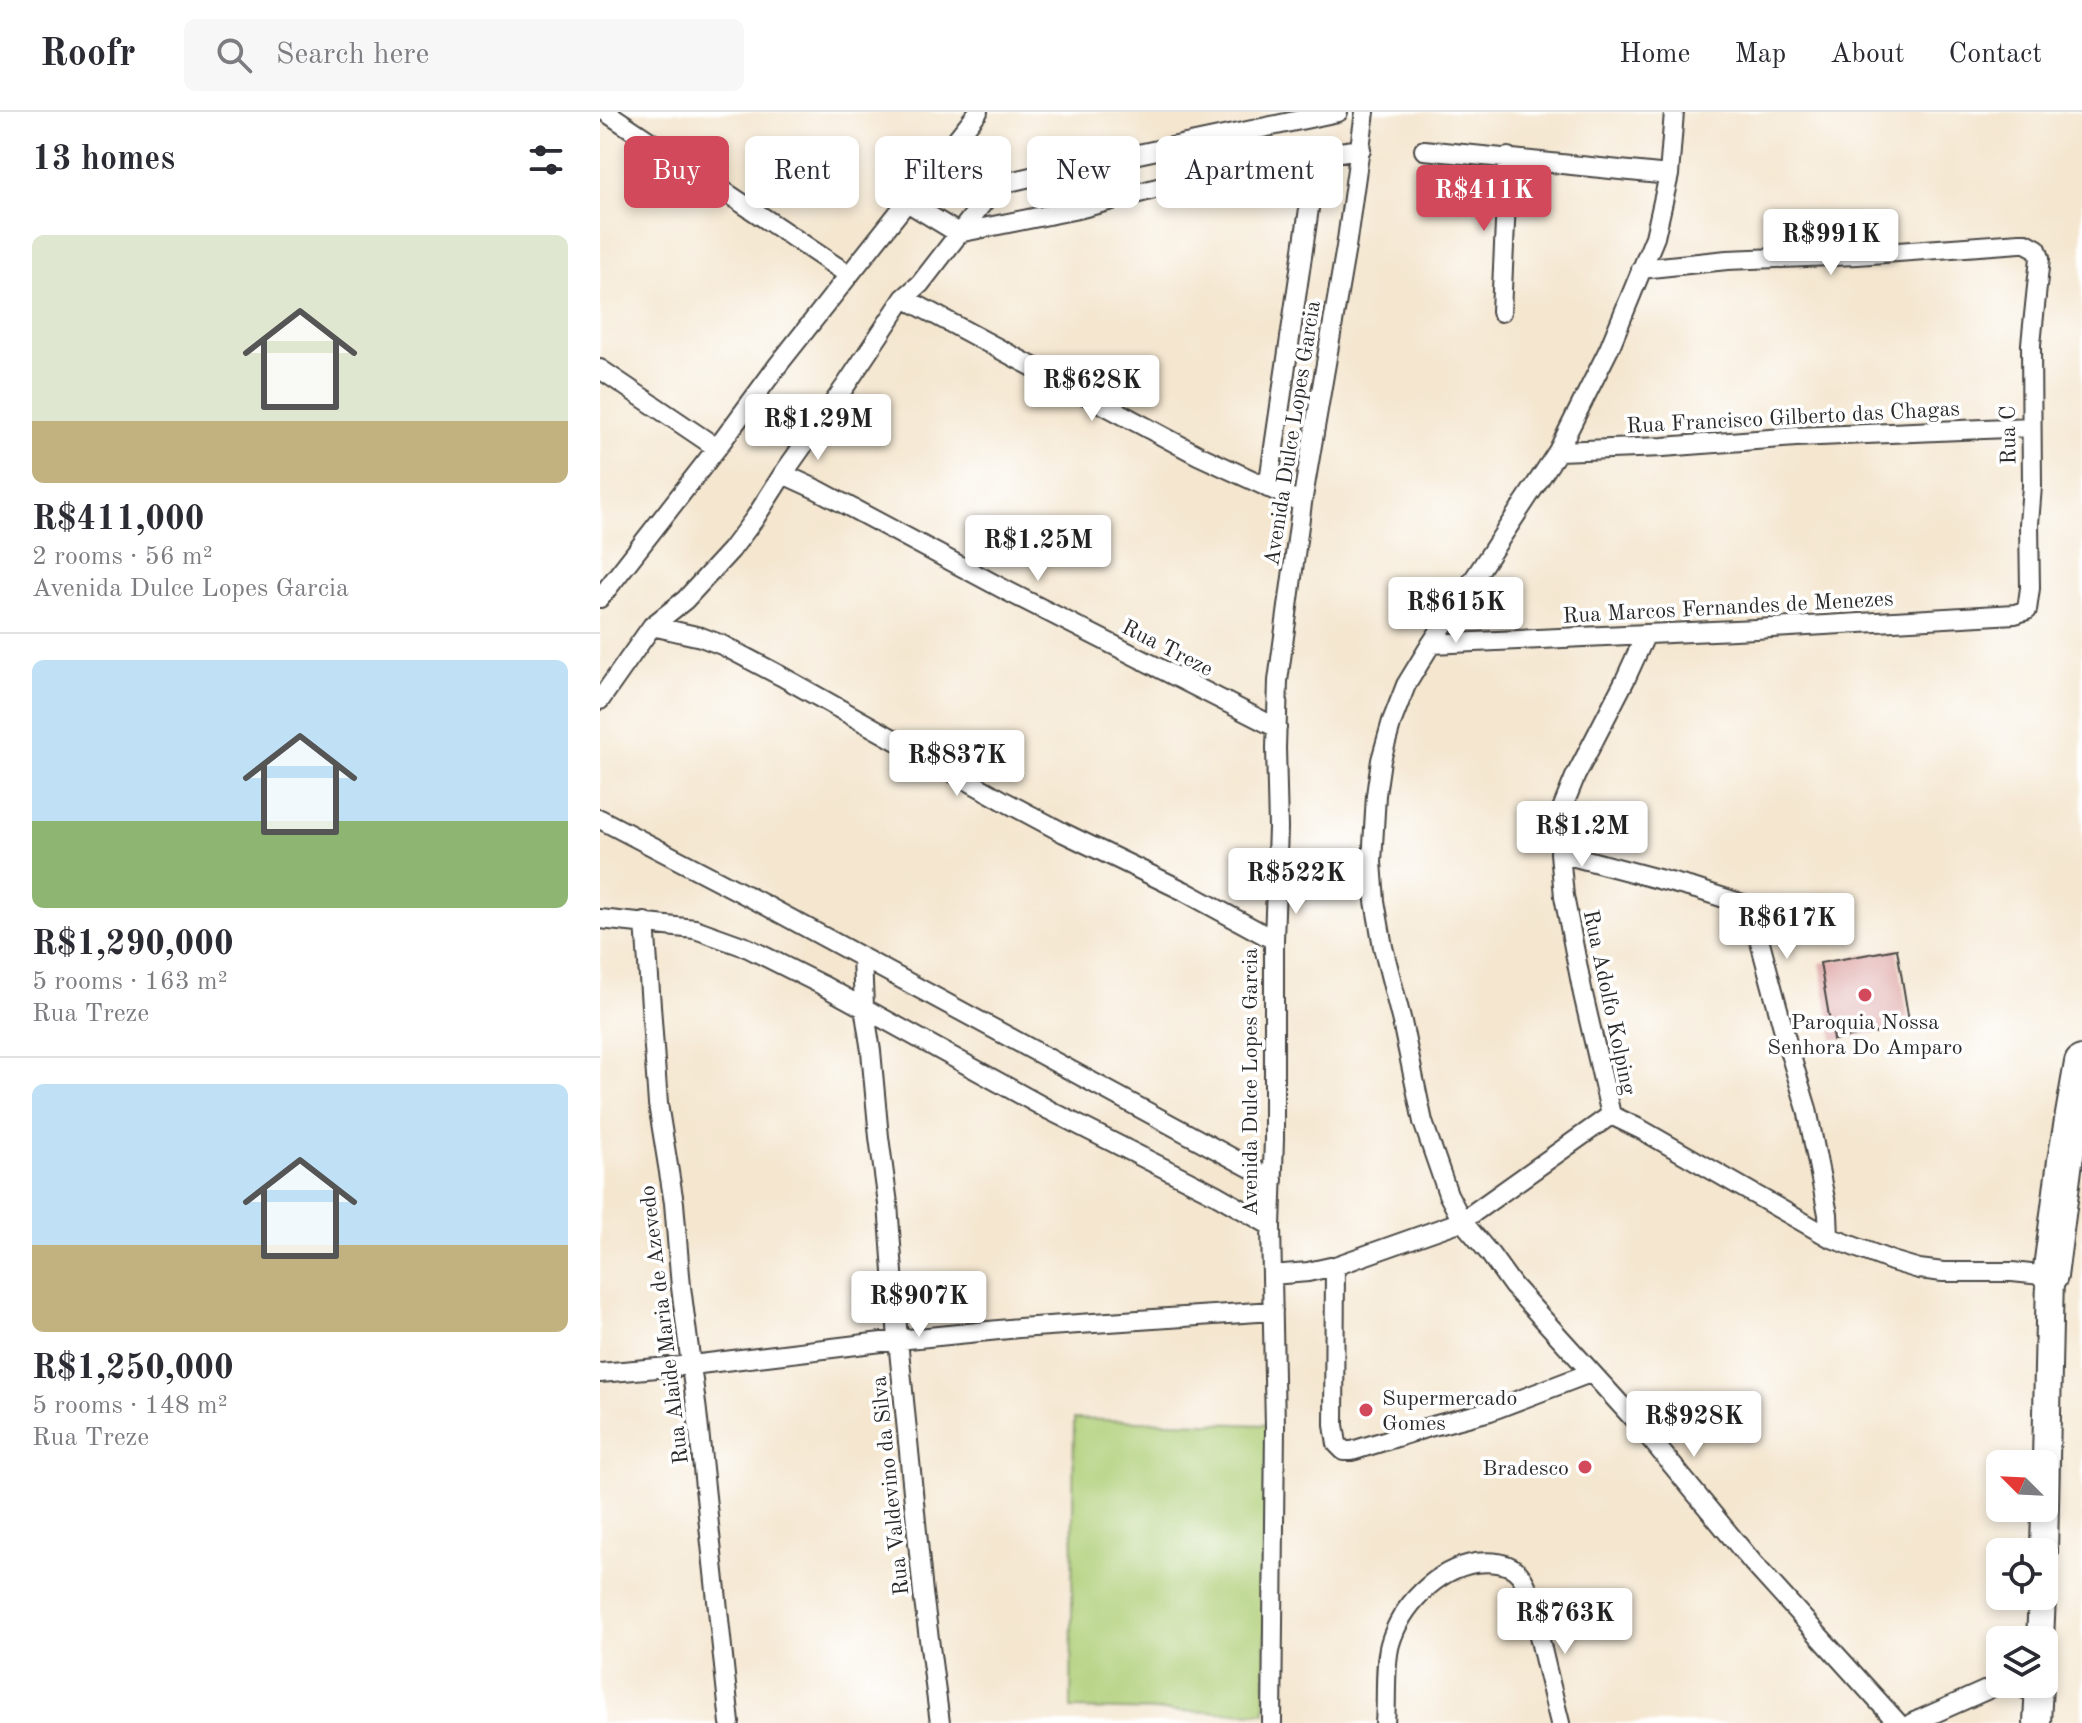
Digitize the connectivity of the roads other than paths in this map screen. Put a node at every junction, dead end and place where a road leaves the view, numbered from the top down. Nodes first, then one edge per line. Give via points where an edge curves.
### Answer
1 (606, 112) edge
2 (977, 112) edge
3 (1338, 112) edge
4 (1365, 112) edge
5 (1674, 112) edge
6 (958, 136) edge
7 (1361, 149) junction
8 (1424, 150) dead end
9 (1343, 151) edge
10 (1508, 157) junction
11 (1669, 175) junction
12 (1156, 188) edge
13 (902, 208) edge
14 (917, 208) edge
15 (1309, 208) edge
16 (958, 233) junction
17 (1641, 269) junction
18 (849, 275) junction
19 (904, 298) junction
20 (1501, 312) dead end
21 (600, 369) edge
22 (2031, 427) junction
23 (717, 448) junction
24 (1558, 451) junction
25 (783, 474) junction
26 (1268, 488) junction
27 (1302, 503) junction
28 (600, 598) edge
29 (2027, 610) joint
30 (652, 626) junction
31 (1646, 634) junction
32 (1431, 644) junction
33 (600, 700) edge
34 (1277, 728) junction
35 (600, 819) edge
36 (1560, 853) junction
37 (600, 919) edge
38 (645, 922) junction
39 (1274, 940) junction
40 (862, 958) junction
41 (864, 1007) junction
42 (2082, 1063) edge
43 (1611, 1115) junction
44 (1273, 1180) junction
45 (1462, 1221) junction
46 (1271, 1226) junction
47 (1829, 1237) junction
48 (1335, 1266) junction
49 (1272, 1275) junction
50 (2050, 1276) junction
51 (1273, 1311) junction
52 (898, 1340) junction
53 (692, 1365) junction
54 (600, 1373) edge
55 (1590, 1373) junction
56 (2044, 1538) edge
57 (1986, 1690) edge
58 (730, 1723) edge
59 (940, 1723) edge
60 (1272, 1723) edge
61 (1385, 1723) edge
62 (1560, 1723) edge
63 (1898, 1723) edge
64 (1912, 1723) edge

1 - 18 street
2 - 6 street
3 - 16 street via 1009,182 992,191
4 - 7 street, Avenida Dulce Lopes Garcia
5 - 11 street
7 - 9 street
7 - 27 street, Avenida Dulce Lopes Garcia
8 - 10 street
10 - 11 street
10 - 20 street
11 - 17 street via 1655,237
12 - 16 street
13 - 18 street
14 - 16 street
15 - 26 street
16 - 19 street
17 - 22 street, Rua C via 2026,243 2040,258 2031,344
17 - 24 street via 1609,349
18 - 23 street
19 - 25 street
19 - 26 street
21 - 23 street
22 - 24 street, Rua Francisco Gilberto das Chagas
22 - 29 street, Rua C
23 - 28 street
24 - 32 street
25 - 30 street via 731,550 685,600
25 - 34 street, Rua Treze
26 - 27 street
27 - 34 street, Avenida Dulce Lopes Garcia via 1278,681
29 - 31 street, Rua Marcos Fernandes de Menezes
30 - 33 street
30 - 39 street via 722,645 1004,801
31 - 32 street, Rua Marcos Fernandes de Menezes
31 - 36 street, Rua Adolfo Kolping via 1567,794
32 - 45 street via 1406,685 1388,734 1376,795 1372,862 1383,947 1423,1122
34 - 39 street, Avenida Dulce Lopes Garcia
35 - 40 street
36 - 43 street, Rua Adolfo Kolping via 1583,994
36 - 47 street via 1696,889 1752,912 1807,1109
37 - 38 street
38 - 41 street via 717,935
38 - 53 street, Rua Alaide Maria de Azevedo via 658,1104
39 - 44 street, Avenida Dulce Lopes Garcia
40 - 41 street, Rua Valdevino da Silva
40 - 44 street
41 - 46 street
41 - 52 street, Rua Valdevino da Silva
42 - 50 highway
43 - 45 street
43 - 47 street, Rua Adolfo Kolping
44 - 46 street, Avenida Dulce Lopes Garcia
45 - 48 street
45 - 55 street
46 - 49 street, Avenida Dulce Lopes Garcia
47 - 50 street, Rua Adolfo Kolping via 1919,1269
48 - 49 street
48 - 55 street via 1334,1425 1337,1444 1344,1451 1490,1411
49 - 51 street, Avenida Dulce Lopes Garcia
50 - 56 street
51 - 52 street
51 - 60 street, Avenida Dulce Lopes Garcia
52 - 53 street
52 - 59 street, Rua Valdevino da Silva
53 - 54 street
53 - 58 street, Rua Alaide Maria de Azevedo
55 - 63 street
57 - 64 street
61 - 62 street via 1389,1646 1400,1620 1435,1580 1485,1562 1504,1564 1521,1576

